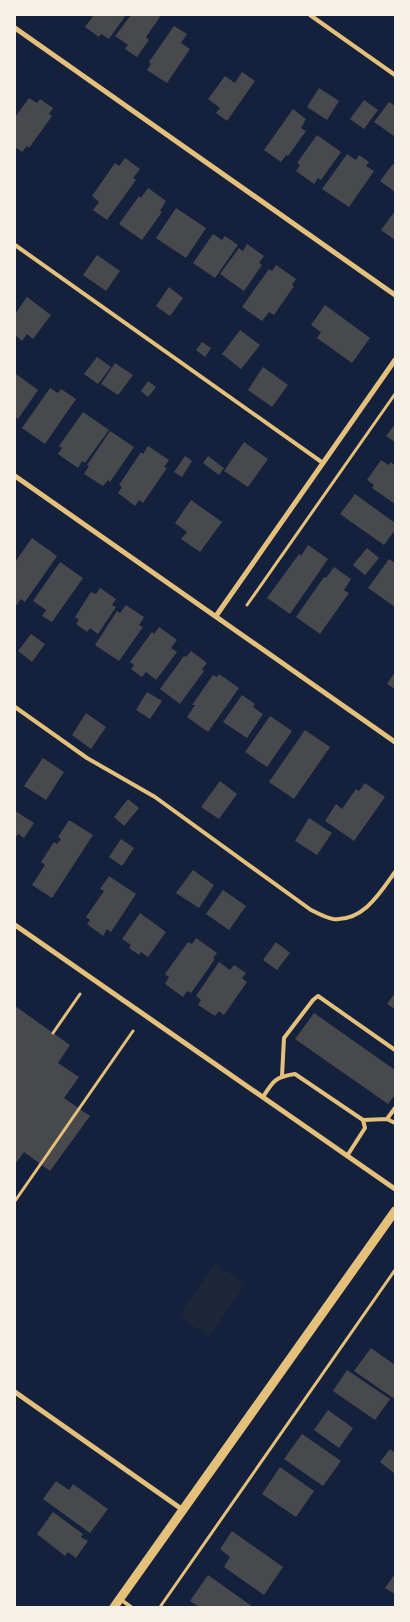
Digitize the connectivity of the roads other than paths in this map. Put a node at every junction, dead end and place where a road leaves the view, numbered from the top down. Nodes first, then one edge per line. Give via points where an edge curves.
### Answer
1 (310, 15) edge
2 (15, 28) edge
3 (395, 75) edge
4 (15, 245) edge
5 (395, 295) edge
6 (395, 360) edge
7 (323, 463) junction
8 (15, 476) edge
9 (216, 616) junction
10 (15, 707) edge
11 (395, 742) edge
12 (395, 872) edge
13 (15, 925) edge
14 (395, 1050) edge
15 (282, 1076) junction
16 (263, 1097) junction
17 (395, 1108) edge
18 (363, 1120) junction
19 (387, 1120) junction
20 (395, 1123) edge
21 (348, 1156) junction
22 (395, 1189) edge
23 (395, 1211) edge
24 (15, 1392) edge
25 (182, 1510) junction
26 (117, 1603) edge
27 (131, 1607) edge

1 - 3 lane
2 - 5 street
4 - 7 lane
6 - 7 street
7 - 9 street
8 - 9 street
9 - 11 street
10 - 12 lane via 87,758 155,797 311,910 332,919 351,918 378,896
13 - 16 street
14 - 15 lane via 318,996 284,1038
15 - 16 lane via 274,1080
15 - 18 lane via 295,1074
16 - 21 street
17 - 19 lane
18 - 19 lane
18 - 21 lane via 365,1128
19 - 20 lane
21 - 22 street
23 - 25 street
24 - 25 street
25 - 26 street
26 - 27 lane

